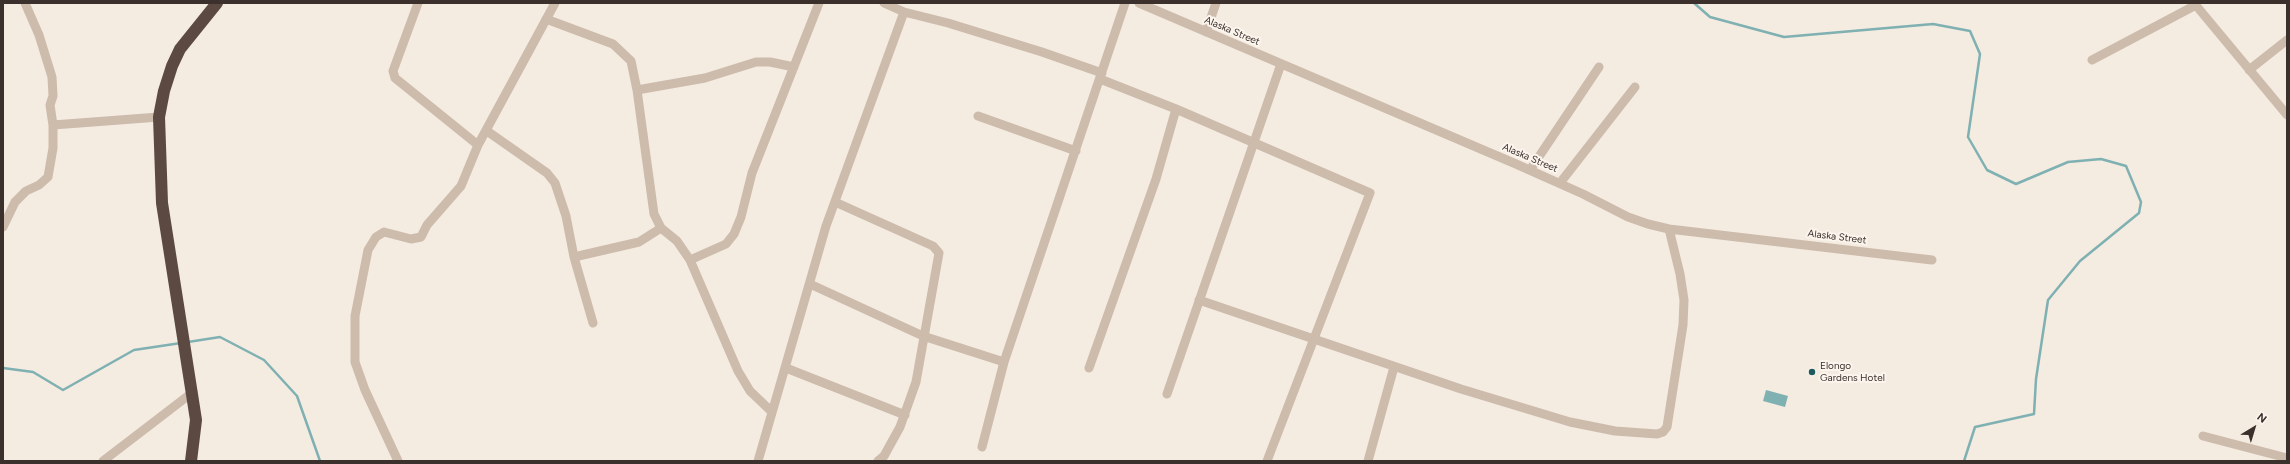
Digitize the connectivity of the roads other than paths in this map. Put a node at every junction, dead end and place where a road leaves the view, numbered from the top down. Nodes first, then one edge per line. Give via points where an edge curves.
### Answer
1 (25, 3) edge
2 (208, 3) edge
3 (217, 3) edge
4 (418, 3) edge
5 (555, 3) edge
6 (819, 3) edge
7 (884, 3) edge
8 (1126, 3) edge
9 (1139, 3) edge
10 (1216, 3) edge
11 (2195, 4) edge
12 (904, 12) junction
13 (546, 19) junction
14 (1206, 32) junction
15 (2287, 40) edge
16 (2092, 60) dead end
17 (1281, 64) junction
18 (794, 67) junction
19 (1599, 68) dead end
20 (2249, 70) junction
21 (1101, 76) junction
22 (1635, 87) dead end
23 (637, 90) junction
24 (1176, 109) junction
25 (2287, 115) edge
26 (978, 116) dead end
27 (155, 118) junction
28 (53, 125) junction
29 (487, 131) junction
30 (1252, 144) junction
31 (478, 145) junction
32 (1076, 151) junction
33 (1530, 170) junction
34 (1560, 183) junction
35 (835, 202) junction
36 (3, 227) edge
37 (661, 228) junction
38 (1669, 229) junction
39 (574, 257) junction
40 (690, 260) junction
41 (1932, 260) dead end
42 (810, 284) junction
43 (1199, 300) junction
44 (593, 323) dead end
45 (923, 336) junction
46 (1315, 339) junction
47 (1004, 362) junction
48 (1394, 367) junction
49 (786, 368) junction
50 (1089, 368) dead end
51 (193, 392) junction
52 (1167, 394) dead end
53 (772, 412) junction
54 (905, 414) junction
55 (2203, 436) dead end
56 (982, 447) dead end
57 (2287, 458) edge
58 (103, 461) edge
59 (191, 461) edge
60 (398, 461) edge
61 (758, 461) edge
62 (878, 461) edge
63 (1267, 461) edge
64 (1368, 461) edge

1 - 28 street via 39,35 52,77 53,96 50,105
2 - 27 highway via 174,46 165,63
3 - 27 highway via 180,49
4 - 31 street via 393,71 395,78
5 - 13 street
6 - 18 street
7 - 12 street
8 - 21 street
9 - 14 street, Alaska Street
10 - 14 street
11 - 16 street
11 - 20 street
12 - 21 street via 1035,49
12 - 35 street
13 - 23 street via 613,44 622,51 631,61
13 - 29 street
14 - 17 street, Alaska Street
15 - 20 street
17 - 30 street
17 - 33 street, Alaska Street
18 - 23 street via 756,62 705,78
18 - 40 street via 752,173 742,217 734,234 726,244
19 - 33 street
20 - 25 street
21 - 24 street
21 - 32 street
22 - 34 street
23 - 37 street via 651,200
24 - 30 street
24 - 50 street via 1156,179
26 - 32 street
27 - 28 street
27 - 51 highway via 162,204
28 - 36 street via 53,148 48,177 26,191 15,202
29 - 31 street
29 - 39 street via 547,173 555,183 566,216
30 - 43 street
30 - 46 street via 1370,194
31 - 60 street via 461,186 421,237 411,239 384,232 376,237 368,250 355,316 355,362
32 - 47 street
33 - 34 street, Alaska Street
34 - 38 street, Alaska Street via 1628,217
35 - 42 street
35 - 45 street via 937,249 939,253
37 - 39 street via 639,242
37 - 40 street via 677,241
38 - 41 street, Alaska Street
38 - 48 street via 1684,300 1671,412 1663,432 1657,434 1615,431 1570,422
39 - 44 street
40 - 53 street via 738,371 750,391
42 - 45 street
42 - 49 street
43 - 46 street
43 - 52 street
45 - 47 street
45 - 54 street via 916,382
46 - 48 street
46 - 63 street
47 - 56 street
48 - 64 street
49 - 53 street
49 - 54 street
51 - 58 street
51 - 59 highway via 196,420
53 - 61 street
54 - 62 street via 884,456
55 - 57 street

